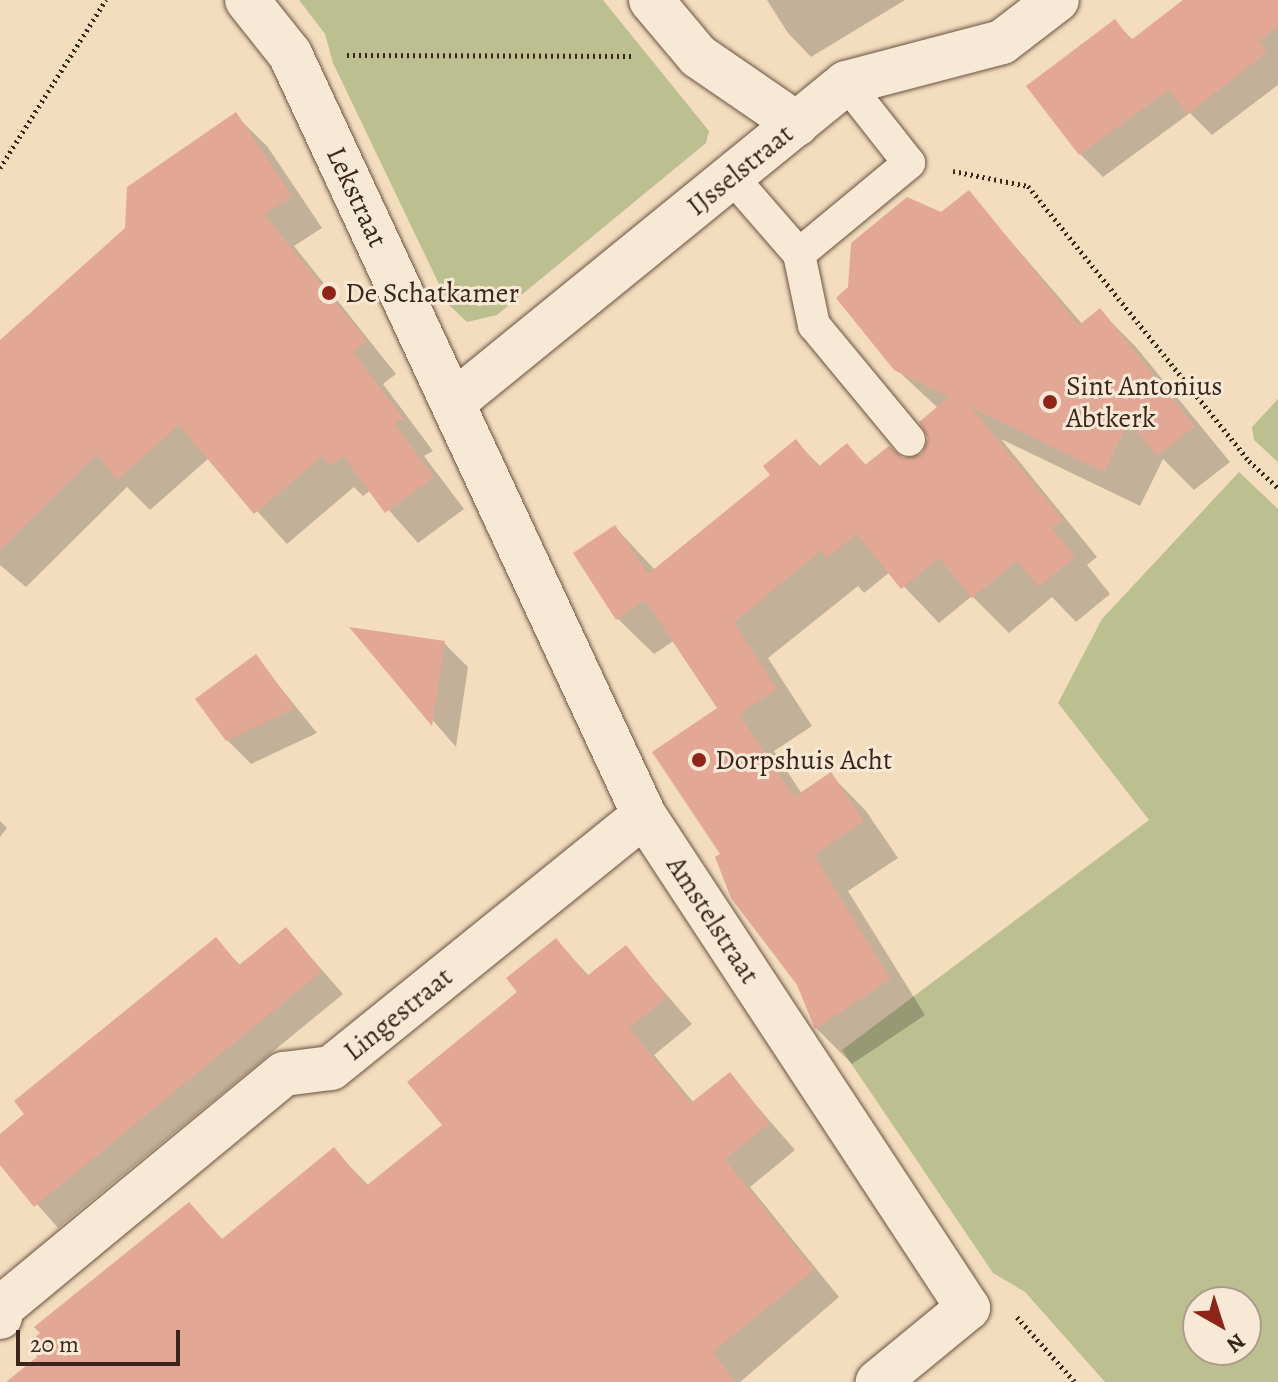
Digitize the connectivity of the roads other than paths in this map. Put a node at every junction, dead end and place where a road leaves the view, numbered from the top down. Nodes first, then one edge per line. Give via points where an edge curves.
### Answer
1 (247, 0) edge
2 (651, 0) edge
3 (1057, 0) edge
4 (846, 83) junction
5 (797, 124) junction
6 (732, 177) junction
7 (799, 254) junction
8 (454, 402) junction
9 (909, 440) dead end
10 (644, 815) junction
11 (0, 1317) edge
12 (878, 1382) edge

1 - 8 street, Lekstraat via 290,54
2 - 5 street via 698,56
3 - 4 street, IJsselstraat via 1002,42
4 - 5 street, IJsselstraat
4 - 7 lane via 909,163
5 - 6 street, IJsselstraat
6 - 7 lane
6 - 8 street, IJsselstraat
7 - 9 lane via 814,325
8 - 10 street, Amstelstraat
10 - 11 street, Lingestraat via 331,1068 284,1074 2,1307
10 - 12 street, Amstelstraat via 968,1308

